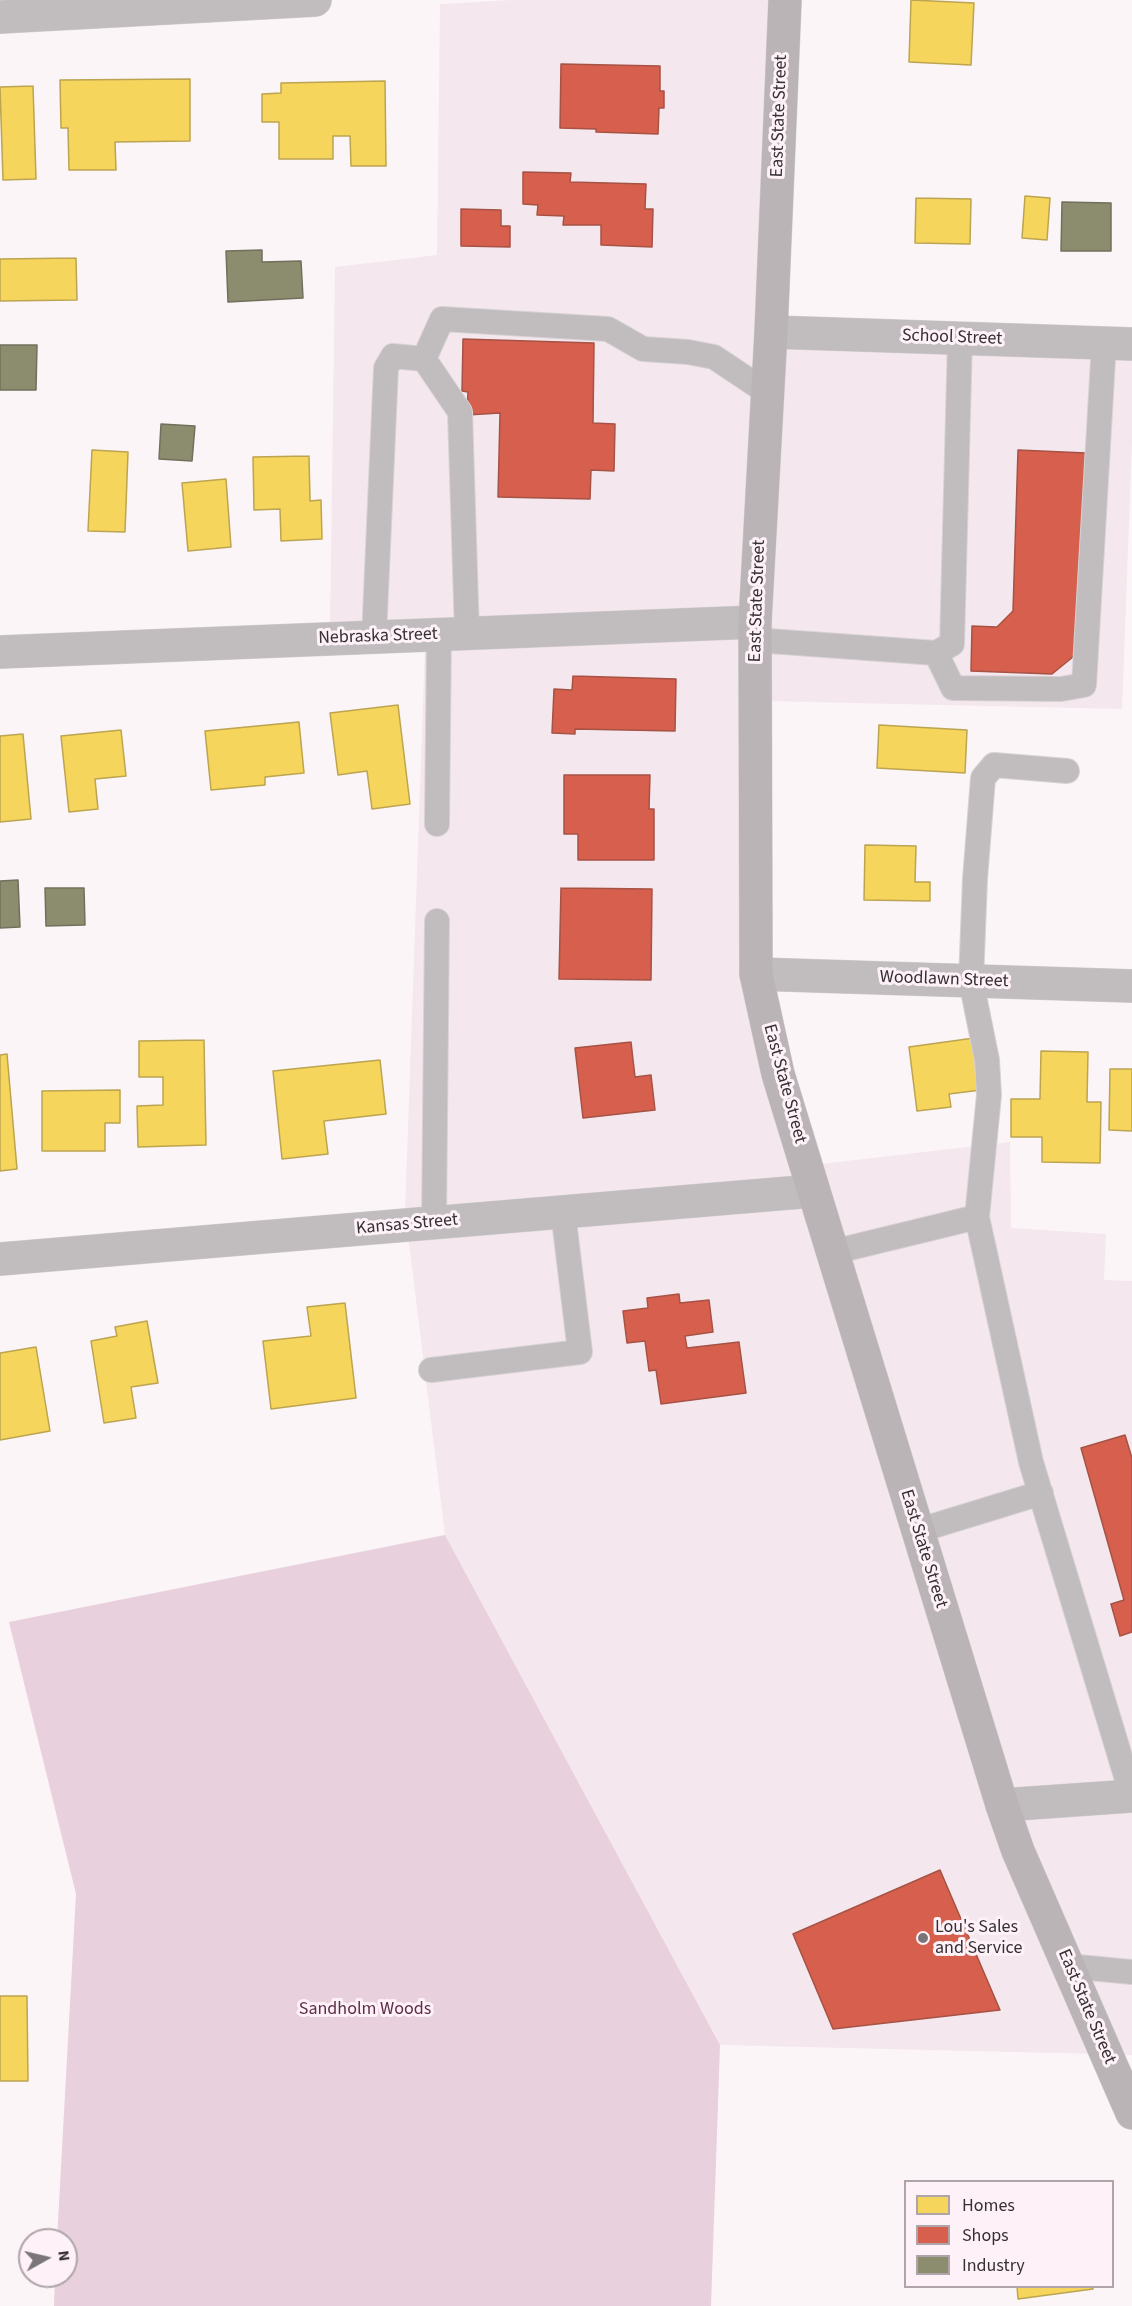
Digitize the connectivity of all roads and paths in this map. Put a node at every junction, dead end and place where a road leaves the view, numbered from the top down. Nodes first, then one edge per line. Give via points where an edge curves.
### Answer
1 (315, 0) edge
2 (784, 0) edge
3 (0, 17) edge
4 (771, 332) junction
5 (960, 338) junction
6 (1118, 344) edge
7 (424, 359) junction
8 (768, 393) junction
9 (755, 631) junction
10 (453, 634) junction
11 (375, 637) junction
12 (0, 652) edge
13 (936, 653) junction
14 (1067, 771) dead end
15 (437, 824) dead end
16 (437, 921) dead end
17 (756, 974) junction
18 (971, 981) junction
19 (1132, 986) edge
20 (813, 1191) junction
21 (563, 1212) junction
22 (977, 1217) junction
23 (434, 1222) junction
24 (832, 1252) junction
25 (0, 1259) edge
26 (431, 1370) dead end
27 (1041, 1493) junction
28 (917, 1531) junction
29 (1132, 1796) edge
30 (1002, 1805) junction
31 (1068, 1966) junction
32 (1132, 1972) edge
33 (1125, 2070) edge
34 (1132, 2113) edge

1 - 3 street
2 - 4 main road, East State Street
4 - 5 street, School Street
4 - 8 main road, East State Street
5 - 6 street, School Street
5 - 13 lane via 952,644
6 - 13 lane via 1084,685 1061,689 953,688
7 - 8 lane via 442,319 608,329 643,349 714,357
7 - 10 lane via 460,412
7 - 11 lane via 393,356 386,368
8 - 9 main road, East State Street
9 - 10 street, Nebraska Street
9 - 13 lane
9 - 17 main road, East State Street
10 - 11 street, Nebraska Street
10 - 15 lane
11 - 12 street, Nebraska Street
14 - 18 lane via 994,765 983,778
16 - 23 lane
17 - 18 street, Woodlawn Street
17 - 20 main road, East State Street via 778,1074
18 - 19 street, Woodlawn Street
18 - 22 lane via 987,1060 989,1095
20 - 21 street, Kansas Street
20 - 24 main road, East State Street
21 - 23 street, Kansas Street
21 - 26 lane via 580,1352
22 - 24 lane
22 - 27 lane
23 - 25 street, Kansas Street
24 - 28 main road, East State Street
27 - 28 lane
27 - 29 lane
28 - 30 main road, East State Street
29 - 30 street
30 - 31 main road, East State Street
31 - 32 lane
31 - 33 main road, East State Street
33 - 34 main road, East State Street

